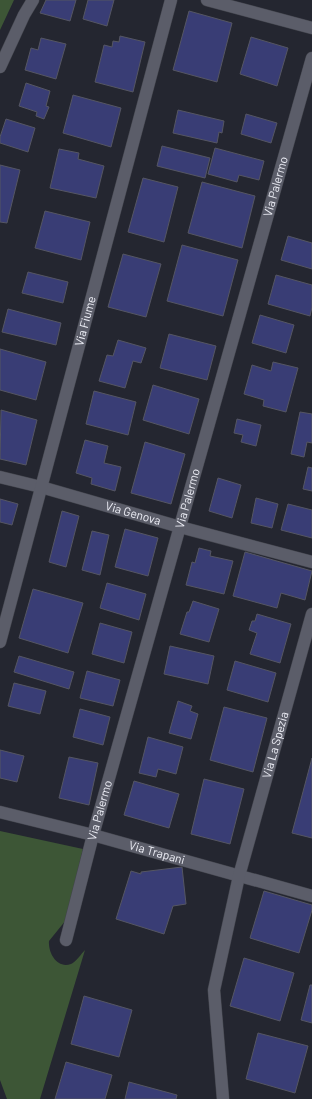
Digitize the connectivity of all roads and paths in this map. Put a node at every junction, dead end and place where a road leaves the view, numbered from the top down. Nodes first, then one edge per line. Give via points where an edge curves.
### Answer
1 (28, 0) edge
2 (33, 0) edge
3 (171, 0) edge
4 (207, 0) edge
5 (24, 15) junction
6 (312, 28) edge
7 (312, 58) edge
8 (0, 68) edge
9 (0, 477) edge
10 (41, 487) junction
11 (180, 527) junction
12 (312, 562) edge
13 (312, 614) edge
14 (0, 642) edge
15 (0, 812) edge
16 (93, 835) junction
17 (239, 876) junction
18 (312, 896) edge
19 (66, 940) dead end
20 (223, 1099) edge

1 - 5 street
2 - 5 street
3 - 10 street, Via Fiume
4 - 6 street
5 - 8 street
7 - 11 street, Via Palermo
9 - 10 street, Via Genova
10 - 11 street, Via Genova
10 - 14 street, Via Fiume
11 - 12 street, Via Genova
11 - 16 street, Via Palermo
13 - 17 street, Via La Spezia
15 - 16 street, Via Trapani
16 - 17 street, Via Trapani
16 - 19 street, Via Palermo
17 - 18 street, Via Trapani
17 - 20 street, Via La Spezia via 214,990

